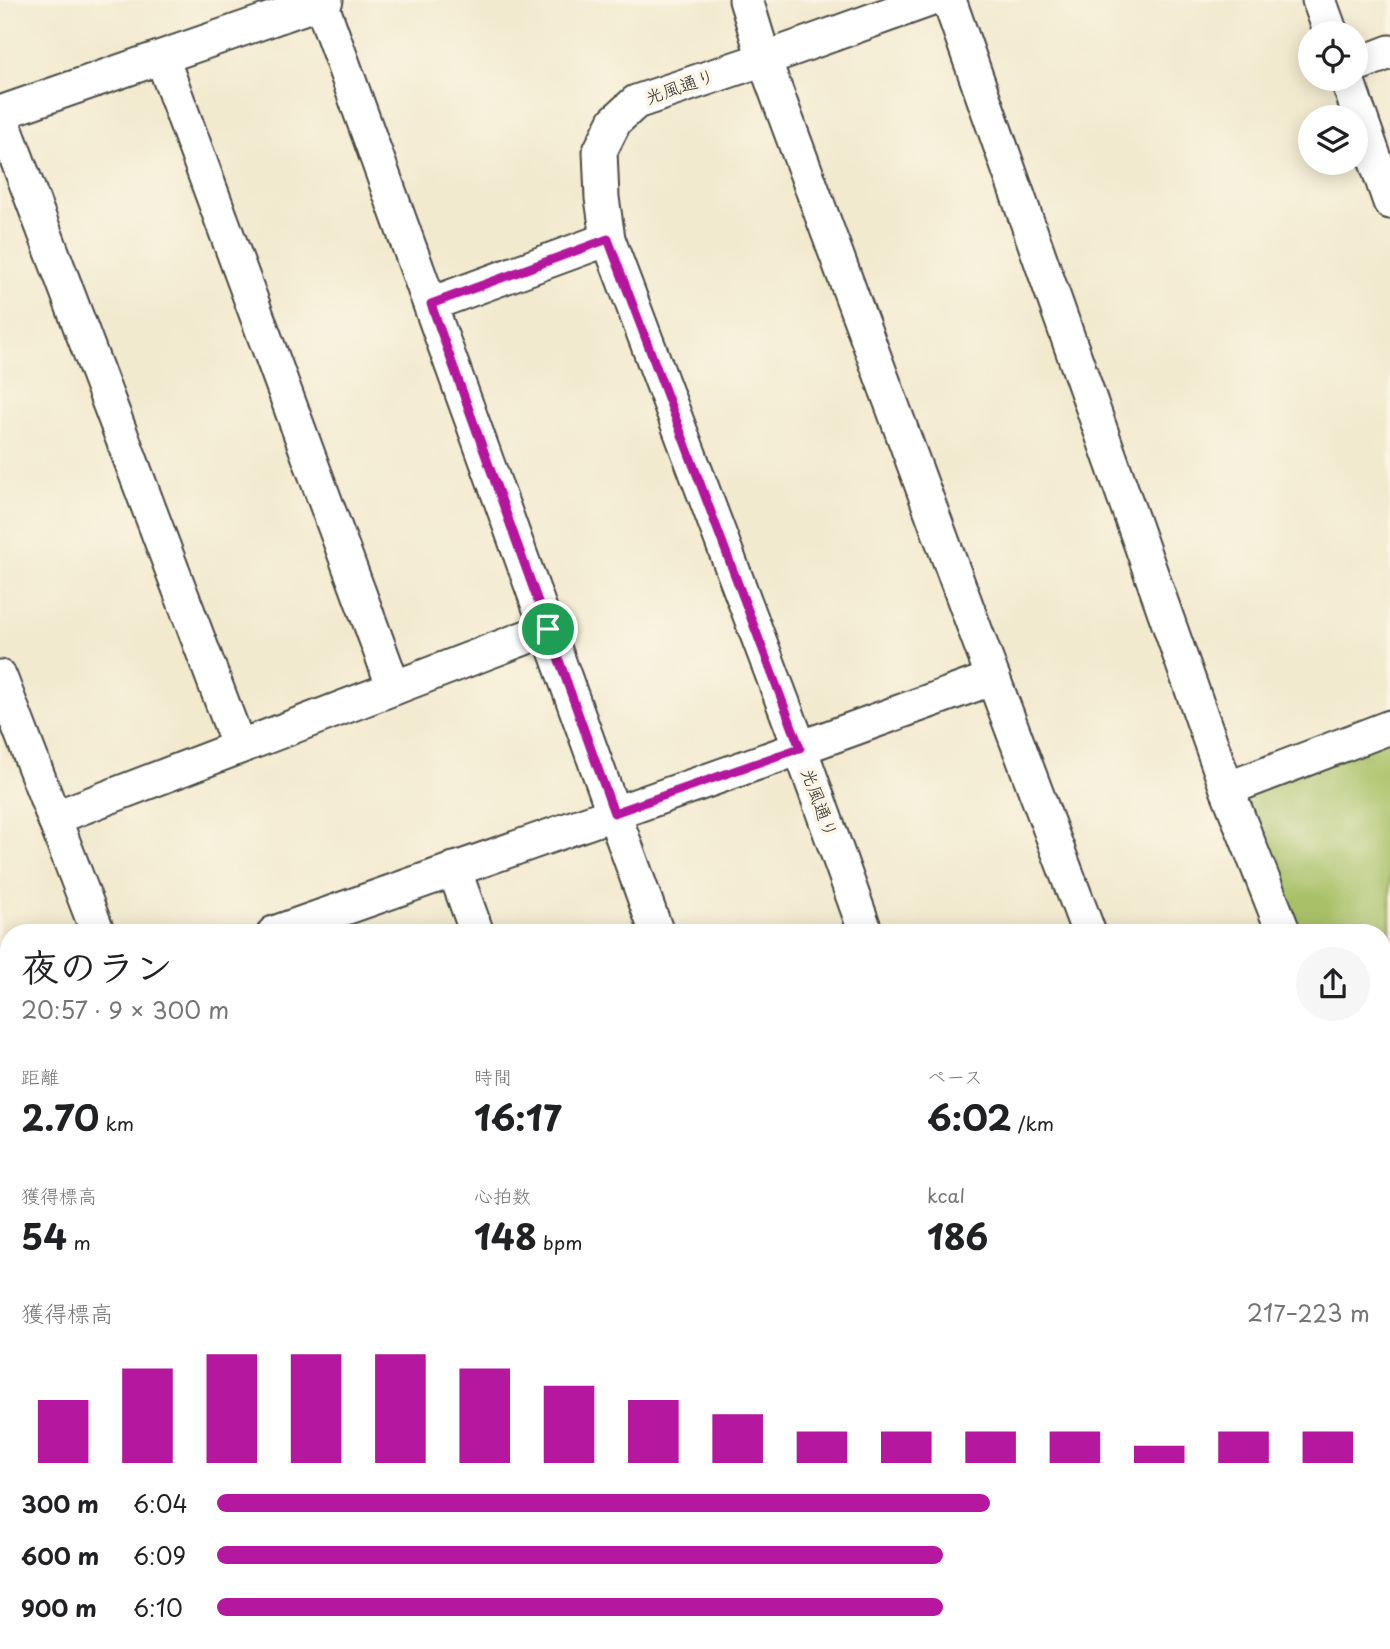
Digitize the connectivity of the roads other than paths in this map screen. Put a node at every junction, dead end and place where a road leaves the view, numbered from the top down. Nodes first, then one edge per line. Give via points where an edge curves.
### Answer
1 (746, 0) edge
2 (929, 0) edge
3 (949, 0) edge
4 (1319, 0) edge
5 (322, 1) edge
6 (1327, 21) edge
7 (1390, 52) edge
8 (162, 58) junction
9 (764, 59) junction
10 (1368, 60) edge
11 (1351, 91) edge
12 (0, 113) edge
13 (1390, 202) edge
14 (608, 239) junction
15 (431, 304) junction
16 (548, 629) junction
17 (0, 677) edge
18 (993, 678) junction
19 (394, 688) junction
20 (1390, 727) edge
21 (239, 747) junction
22 (800, 748) junction
23 (1227, 789) junction
24 (614, 813) junction
25 (54, 818) junction
26 (454, 869) junction
27 (95, 924) edge
28 (307, 924) edge
29 (474, 924) edge
30 (654, 924) edge
31 (863, 924) edge
32 (1086, 924) edge
33 (1280, 924) edge

1 - 9 street
2 - 9 street, 光風通り
3 - 23 street
4 - 6 street
5 - 8 street
5 - 15 street
7 - 10 street
8 - 12 street
8 - 19 street
9 - 14 street, 光風通り via 636,102 615,121 600,151
9 - 18 street
11 - 13 street
12 - 21 street
14 - 15 street
14 - 22 street, 光風通り
15 - 16 street
16 - 19 street
16 - 24 street
17 - 25 street
18 - 22 street
18 - 32 street
19 - 21 street
20 - 23 street
21 - 25 street
22 - 24 street
22 - 31 street, 光風通り
23 - 33 street
24 - 26 street
24 - 30 street
25 - 27 street
26 - 28 street
26 - 29 street

